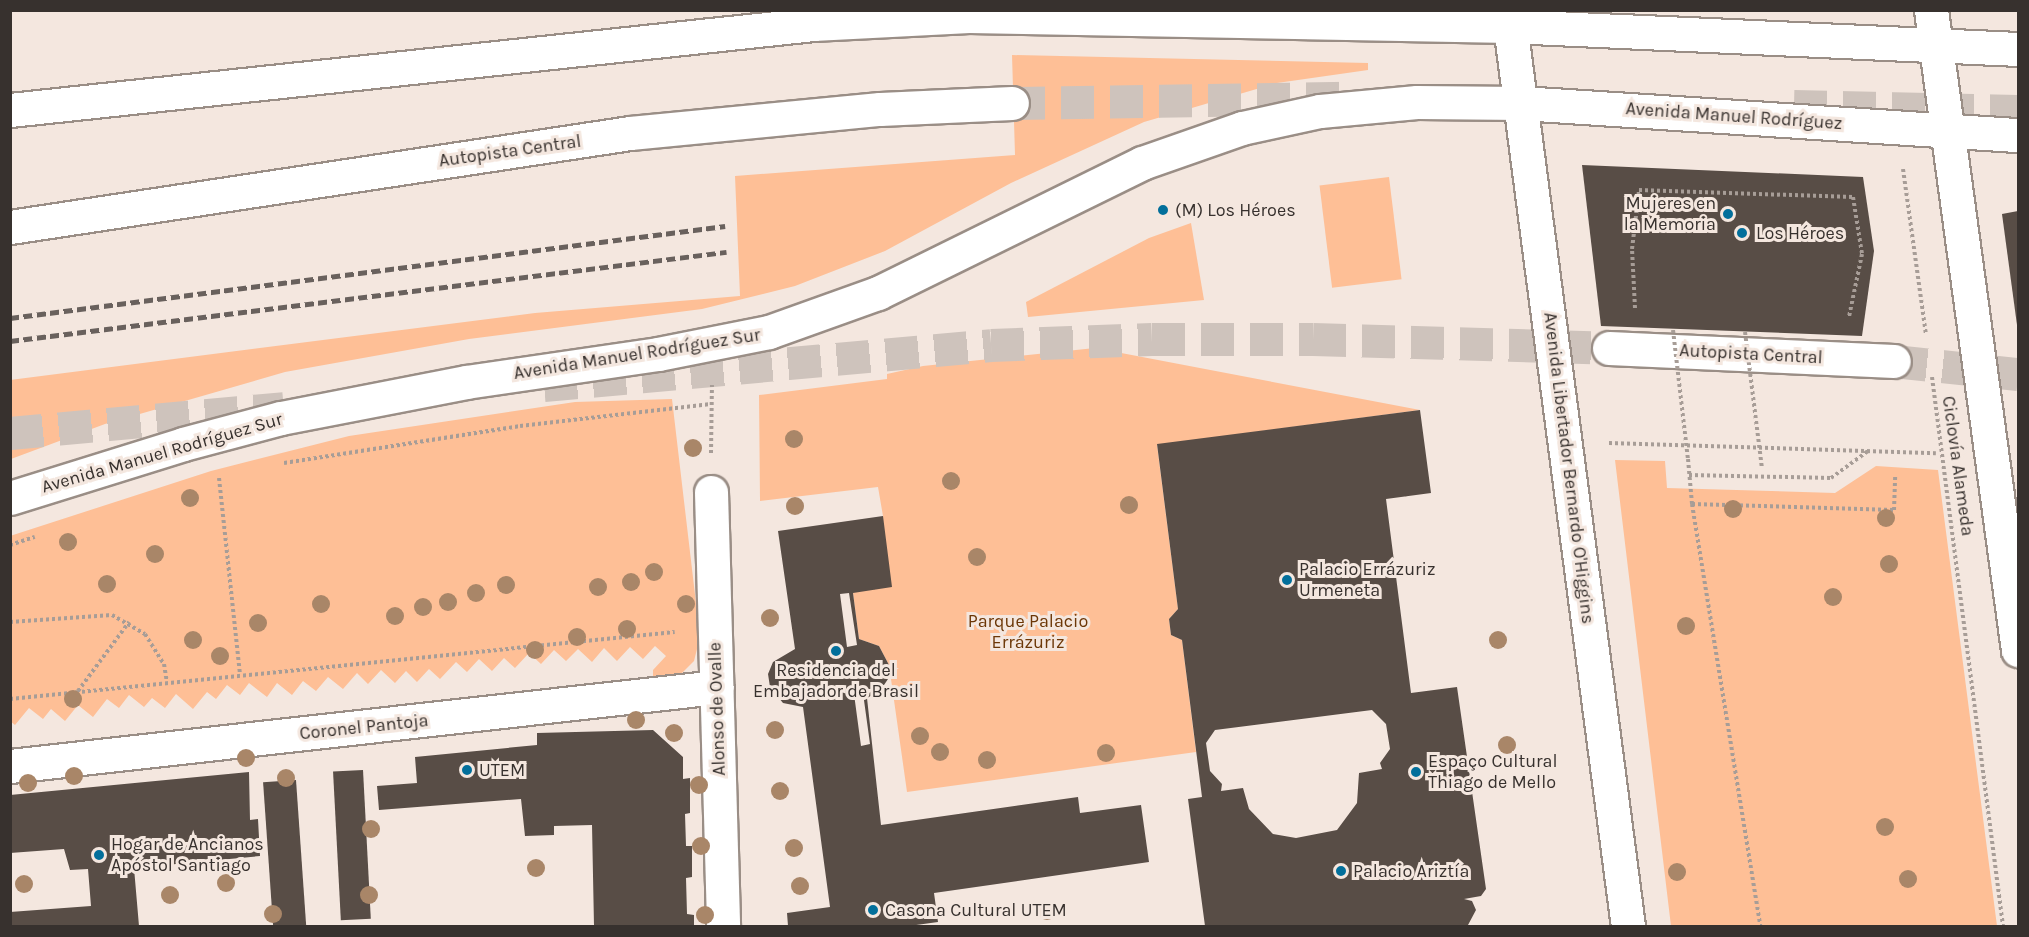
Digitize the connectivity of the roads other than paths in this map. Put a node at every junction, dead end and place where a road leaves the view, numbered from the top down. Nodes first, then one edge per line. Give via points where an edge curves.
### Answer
1 (1931, 10) edge
2 (1509, 19) edge
3 (1936, 44) junction
4 (2019, 50) edge
5 (1012, 103) tunnel mouth
6 (1521, 103) junction
7 (10, 110) edge
8 (1947, 129) junction
9 (2019, 135) edge
10 (10, 226) edge
11 (1609, 348) tunnel mouth
12 (1894, 361) tunnel mouth
13 (711, 492) road end
14 (10, 498) edge
15 (2010, 514) edge
16 (2019, 650) edge
17 (717, 687) junction
18 (10, 766) edge
19 (723, 927) edge
20 (1628, 927) edge

1 - 3 main road
2 - 3 main road
2 - 6 main road, Avenida Libertador Bernardo O'Higgins
2 - 7 main road via 969,16 813,24
3 - 4 main road
3 - 8 main road
5 - 10 main road, Autopista Central via 880,109 630,133
6 - 8 main road, Avenida Manuel Rodríguez
6 - 14 main road, Avenida Manuel Rodríguez Sur via 1364,106 1242,128 1142,163 878,293 769,332 712,345 466,382 281,418 162,450
6 - 20 main road, Avenida Libertador Bernardo O'Higgins
8 - 9 main road, Avenida Manuel Rodríguez
8 - 15 main road
11 - 12 main road, Autopista Central
13 - 17 main road, Alonso de Ovalle
15 - 16 main road
17 - 18 main road, Coronel Pantoja
17 - 19 main road, Alonso de Ovalle

